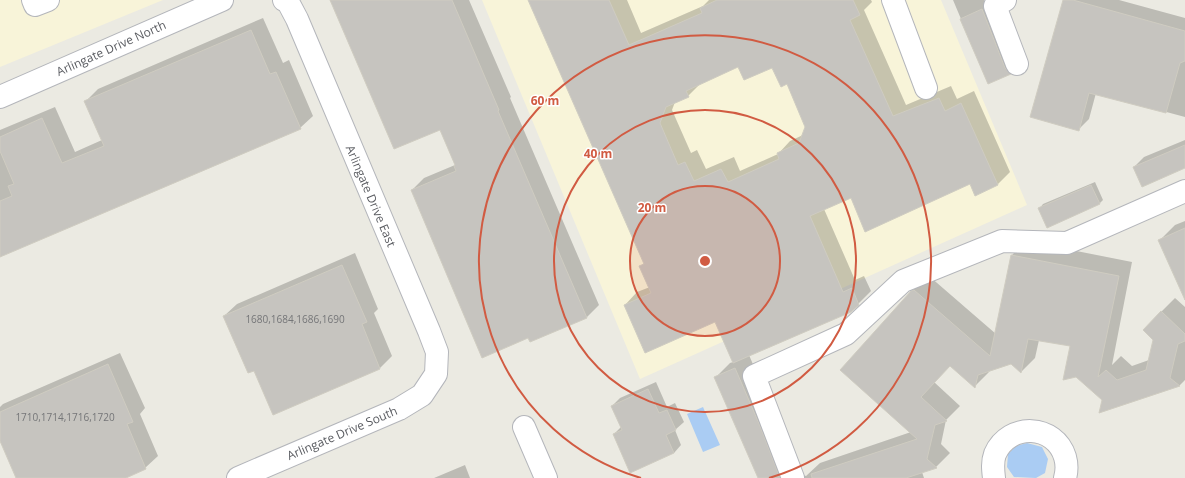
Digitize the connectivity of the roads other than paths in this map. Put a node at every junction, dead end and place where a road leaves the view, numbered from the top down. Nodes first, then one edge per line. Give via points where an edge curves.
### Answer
1 (32, 0) edge
2 (48, 0) edge
3 (222, 0) edge
4 (284, 0) edge
5 (893, 0) edge
6 (1005, 0) edge
7 (1017, 64) dead end
8 (926, 88) dead end
9 (0, 97) edge
10 (1185, 191) edge
11 (436, 374) joint
12 (524, 427) dead end
13 (1071, 477) edge
14 (238, 478) edge
15 (546, 478) edge
16 (794, 478) edge
17 (994, 478) edge

1 - 2 street via 35,5
3 - 9 street, Arlingate Drive North
4 - 11 street, Arlingate Drive East via 288,2 297,19 437,352
5 - 8 street
6 - 7 street via 995,6
10 - 16 street via 1067,243 1002,241 903,281 846,334 754,376
11 - 14 street, Arlingate Drive South via 422,395 399,408
12 - 15 street
13 - 17 street via 1063,451 1056,441 1034,430 1021,431 1001,444 995,455

